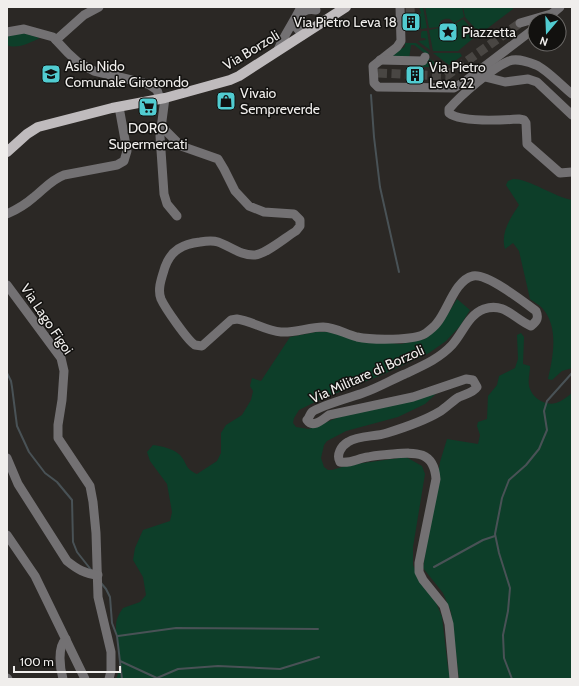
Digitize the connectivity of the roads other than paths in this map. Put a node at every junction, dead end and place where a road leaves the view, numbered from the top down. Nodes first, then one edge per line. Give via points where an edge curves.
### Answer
1 (98, 7) edge
2 (302, 7) edge
3 (346, 7) edge
4 (400, 7) edge
5 (315, 8) edge
6 (295, 20) junction
7 (325, 20) junction
8 (527, 22) edge
9 (520, 23) tunnel mouth
10 (7, 32) edge
11 (527, 34) edge
12 (303, 35) junction
13 (56, 40) junction
14 (278, 50) junction
15 (425, 57) dead end
16 (379, 61) junction
17 (378, 73) dead end
18 (485, 77) junction
19 (572, 94) edge
20 (162, 99) junction
21 (119, 107) junction
22 (572, 115) edge
23 (161, 126) junction
24 (7, 152) edge
25 (572, 172) edge
26 (7, 214) edge
27 (177, 216) dead end
28 (7, 284) edge
29 (7, 458) edge
30 (7, 535) edge
31 (98, 575) junction
32 (66, 639) junction
33 (62, 679) edge
34 (85, 679) edge
35 (110, 679) edge
36 (454, 679) edge

1 - 13 street via 84,15
2 - 6 street
3 - 7 main road, Via Borzoli
4 - 16 street via 401,43
5 - 6 street via 306,10
5 - 7 street
6 - 12 street via 296,27
6 - 14 street
7 - 12 main road, Via Borzoli
8 - 9 street
10 - 13 street via 24,30
11 - 16 street via 454,88 378,87 374,83 374,66
12 - 14 main road, Via Borzoli
13 - 20 street via 79,63 94,71 148,84 157,90
14 - 20 main road, Via Borzoli via 230,80
15 - 16 street via 423,61
16 - 17 street
18 - 19 street via 510,60 526,61 538,65
18 - 22 street via 505,82 537,82
18 - 25 street via 461,96 449,109 449,113 452,116 485,120 524,120 527,144 560,173
20 - 21 main road, Via Borzoli
20 - 23 street
21 - 24 main road, Via Borzoli via 38,127
21 - 26 street via 127,151 124,161 117,165 56,178 33,198
23 - 27 street via 164,194 167,204
23 - 36 street, Via Militare di Borzoli via 181,146 218,159 235,191 249,206 264,212 294,214 300,220 300,226 296,231 257,255 244,254 210,241 186,245 173,253 167,261 162,277 161,297 186,336 195,345 202,346 231,320 237,319 281,332 320,327 338,329 357,337 384,339 424,335 438,323 459,286 474,276 494,282 536,311 537,321 531,326 506,310 493,307 483,310 473,316 453,344 431,362 365,392 319,408 312,412 308,420 312,424 318,423 329,415 413,397 466,379 475,383 477,387 474,391 460,396 440,412 386,434 354,439 342,447 338,458 340,462 346,463 367,457 418,453 430,460 435,469 436,479 419,572 444,606 449,624
28 - 31 street, Via Lago Figoi via 61,358 64,371 58,438 90,486
29 - 31 street via 18,484 67,561 78,570
30 - 32 street via 35,576
31 - 35 street, Via Lago Figoi via 98,597 111,652
32 - 33 street via 61,650
32 - 34 street

